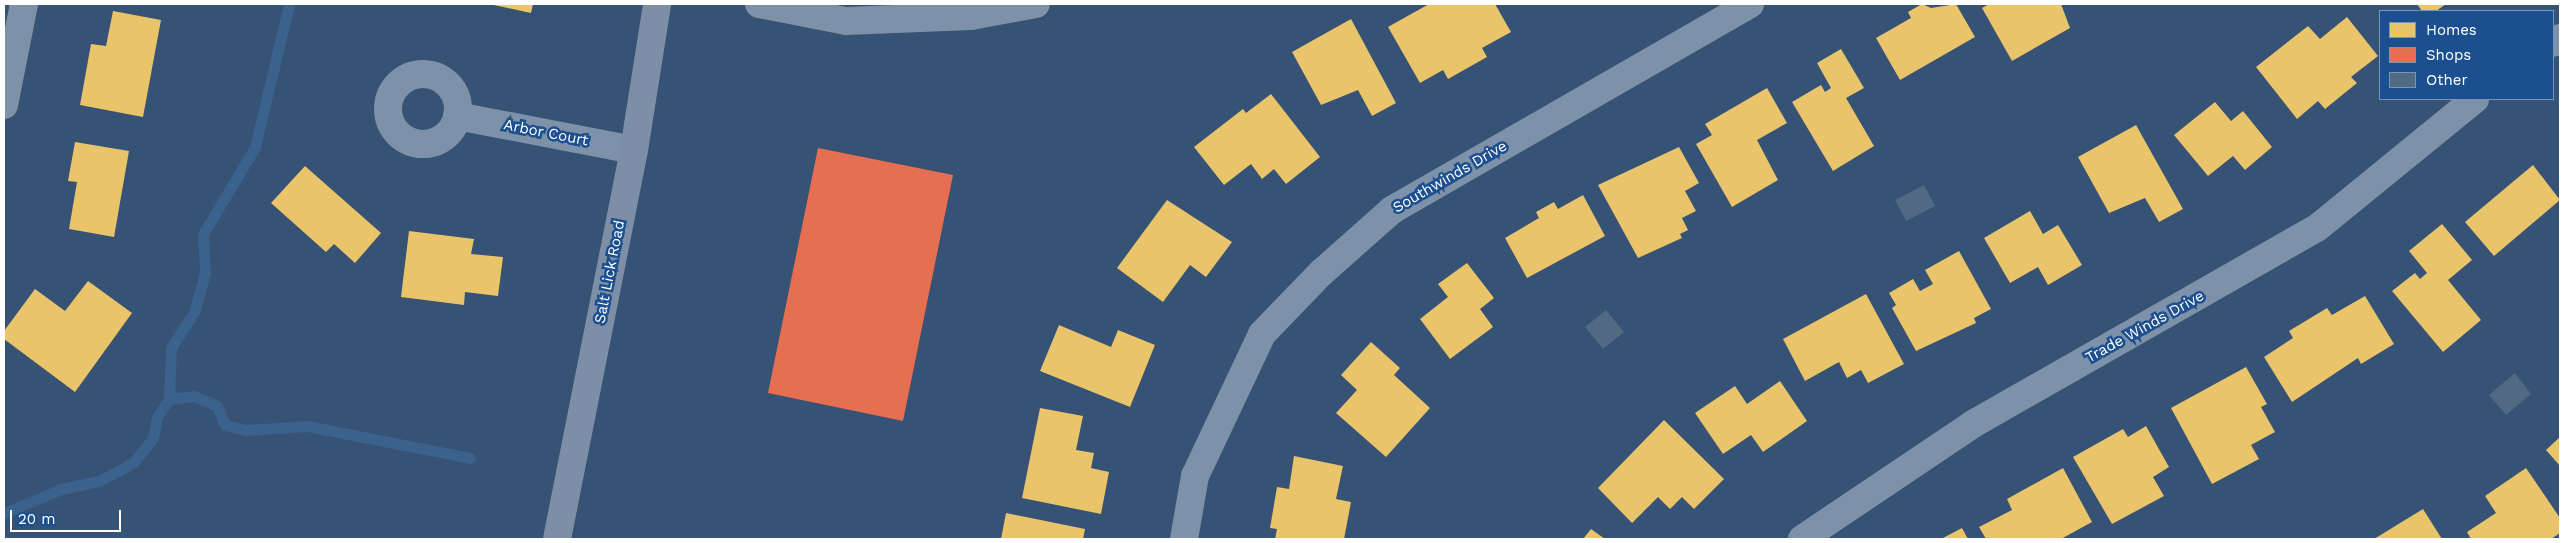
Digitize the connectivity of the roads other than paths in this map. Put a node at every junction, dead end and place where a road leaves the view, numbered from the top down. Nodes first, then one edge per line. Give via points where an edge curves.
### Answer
1 (24, 4) edge
2 (657, 4) edge
3 (759, 4) edge
4 (1036, 4) edge
5 (1750, 4) edge
6 (2475, 100) edge
7 (4, 105) edge
8 (457, 116) dead end
9 (634, 150) junction
10 (557, 539) edge
11 (1184, 539) edge
12 (1802, 539) edge

1 - 7 street
2 - 9 main road, Salt Lick Road
3 - 4 street via 846,21 971,16
5 - 11 street, Southwinds Drive via 1392,210 1322,273 1262,334 1195,476
6 - 12 street, Trade Winds Drive via 2317,228 1972,424
8 - 9 street, Arbor Court
9 - 10 main road, Salt Lick Road

